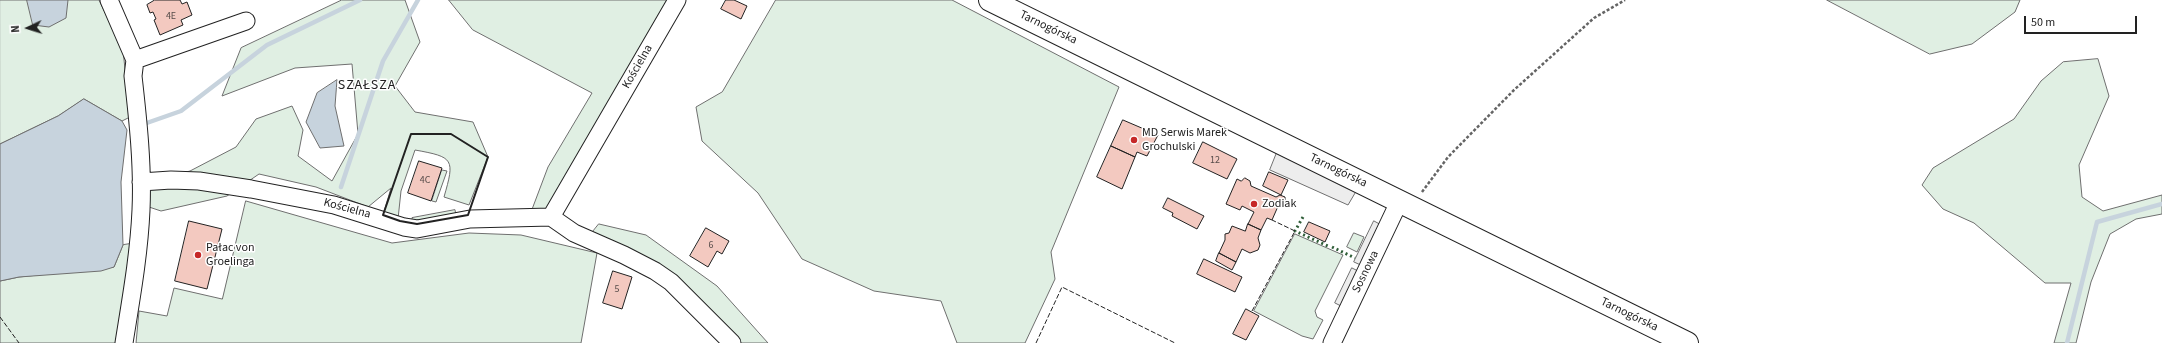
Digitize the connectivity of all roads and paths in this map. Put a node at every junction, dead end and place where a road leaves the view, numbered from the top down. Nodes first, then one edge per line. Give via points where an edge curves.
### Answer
1 (109, 0) edge
2 (677, 0) edge
3 (990, 0) edge
4 (1625, 0) edge
5 (246, 21) dead end
6 (134, 68) junction
7 (141, 182) junction
8 (1405, 204) junction
9 (551, 217) junction
10 (124, 343) edge
11 (732, 343) edge
12 (1332, 343) edge
13 (1687, 343) edge

1 - 6 street
2 - 9 street, Kościelna
3 - 8 main road, Tarnogórska
4 - 8 path via 1594,18 1514,90
5 - 6 street
6 - 7 street
7 - 9 street, Kościelna via 199,181 312,200 417,229 473,215
7 - 10 street via 136,269
8 - 12 street, Sosnowa
8 - 13 main road, Tarnogórska
9 - 11 street via 574,233 624,255 671,282

